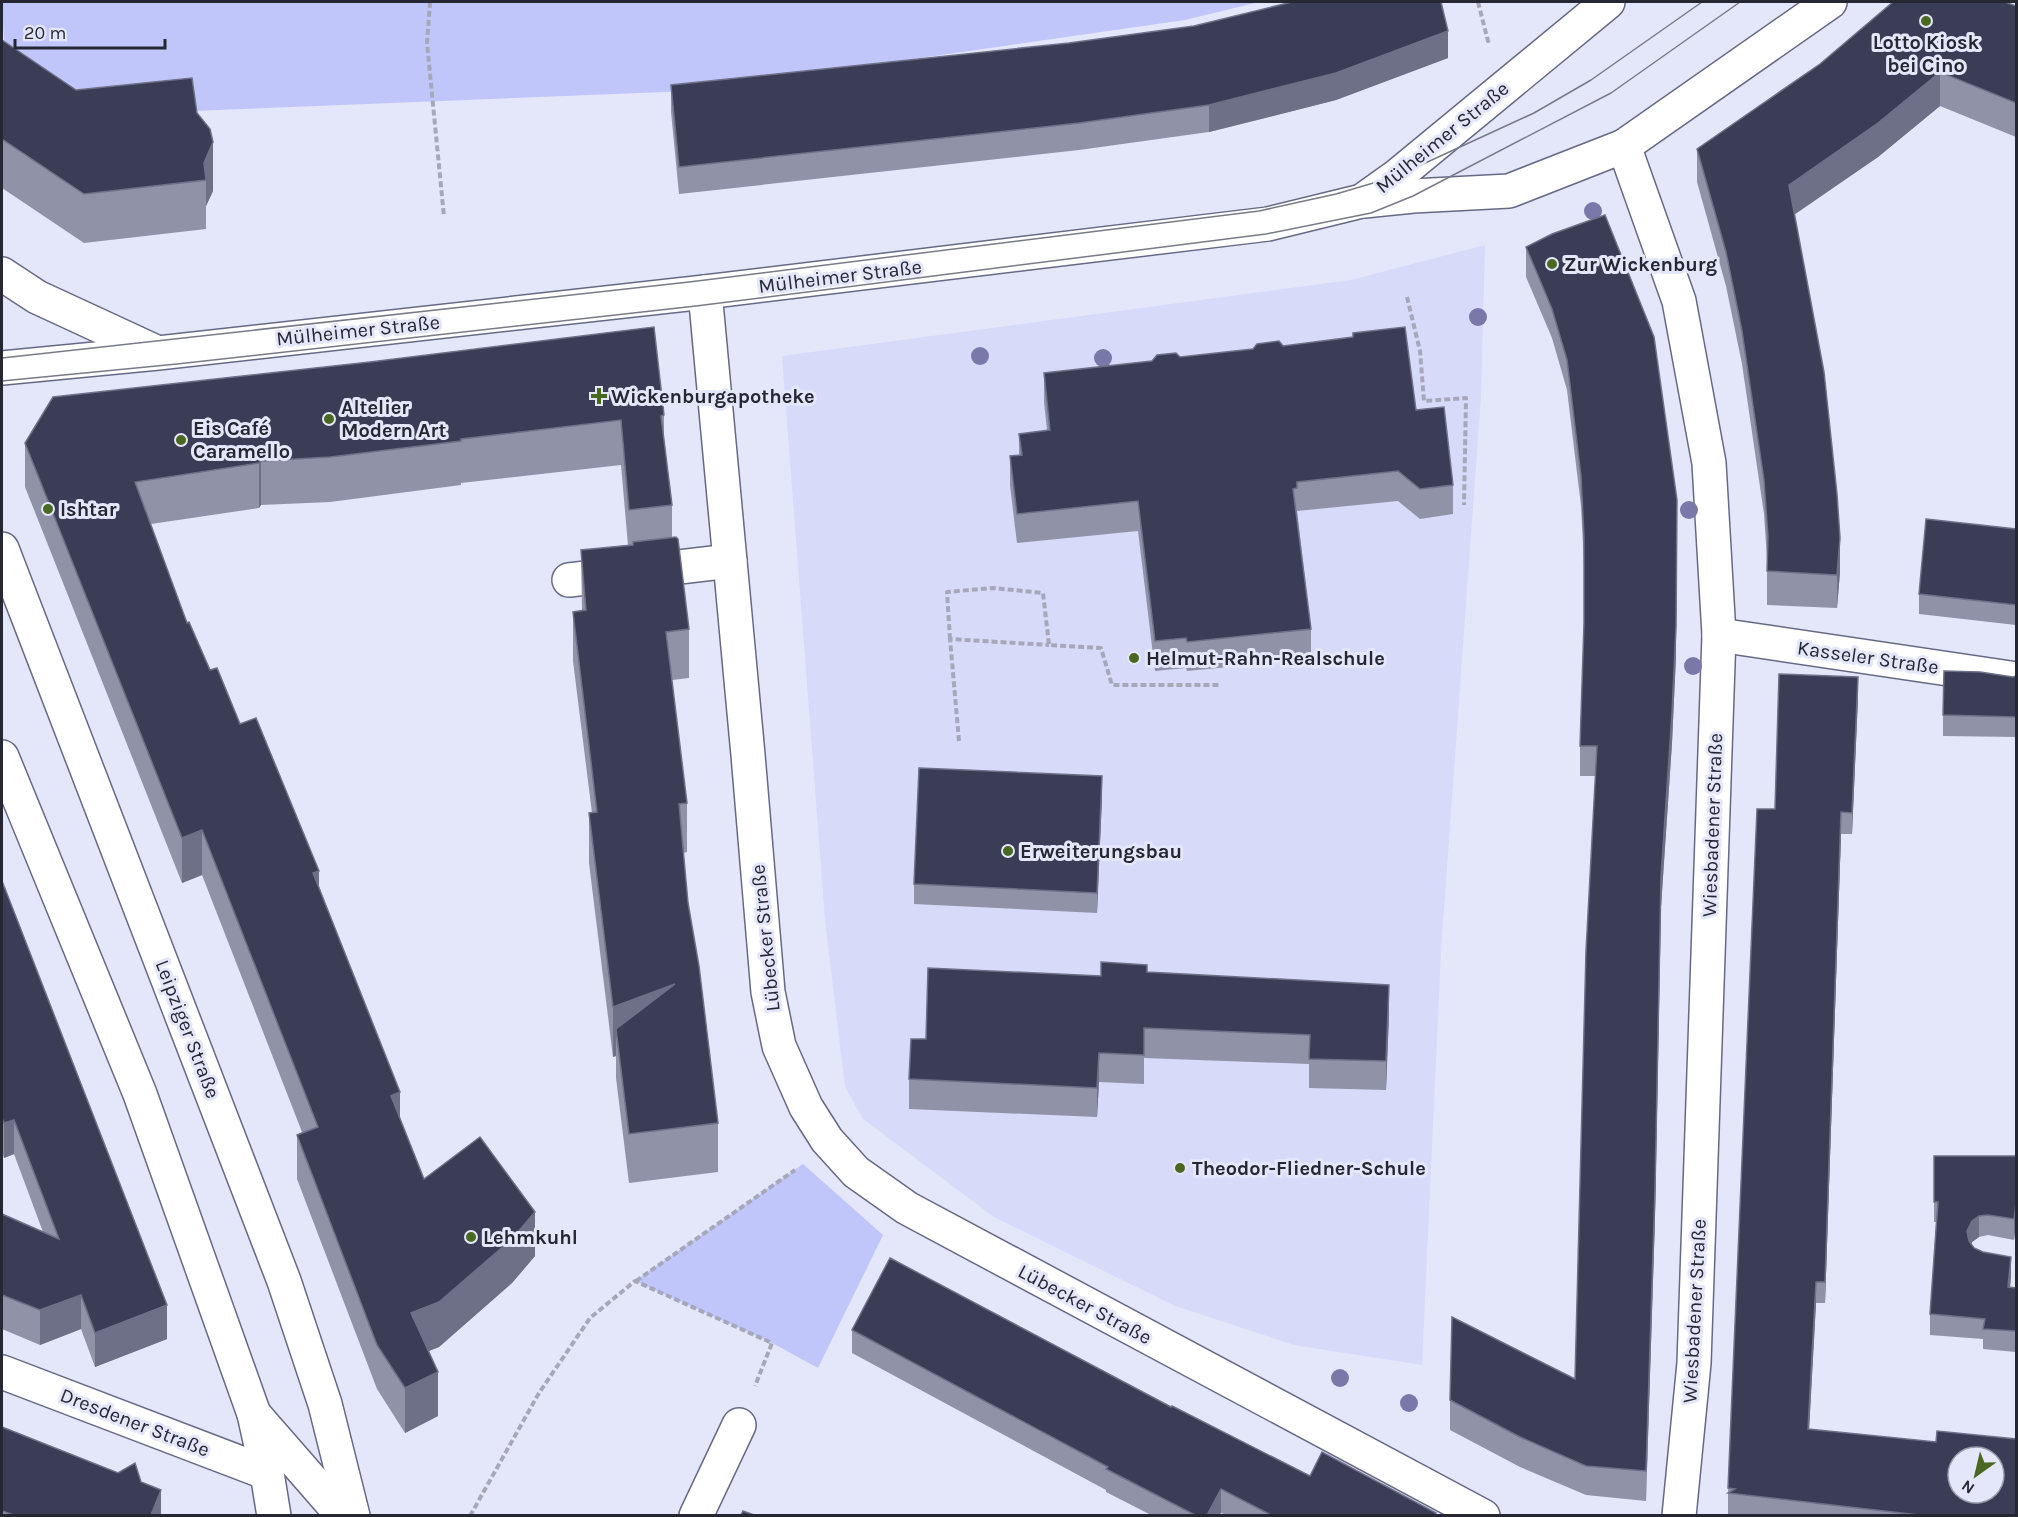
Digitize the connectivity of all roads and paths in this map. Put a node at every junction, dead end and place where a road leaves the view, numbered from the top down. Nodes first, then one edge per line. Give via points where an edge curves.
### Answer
1 (430, 2) edge
2 (1478, 2) edge
3 (1608, 2) edge
4 (1830, 2) edge
5 (1578, 12) edge
6 (1496, 35) dead end
7 (1624, 146) junction
8 (1362, 201) junction
9 (444, 217) dead end
10 (2, 274) edge
11 (705, 292) junction
12 (1407, 297) dead end
13 (158, 353) junction
14 (2, 368) edge
15 (1464, 505) dead end
16 (2, 549) edge
17 (730, 561) junction
18 (569, 579) dead end
19 (1719, 635) junction
20 (950, 639) junction
21 (1049, 645) junction
22 (2016, 679) edge
23 (1221, 685) dead end
24 (959, 741) dead end
25 (2, 757) edge
26 (827, 1140) junction
27 (635, 1281) junction
28 (2, 1372) edge
29 (254, 1414) junction
30 (739, 1425) joint
31 (267, 1473) junction
32 (274, 1515) edge
33 (343, 1515) edge
34 (353, 1515) edge
35 (470, 1515) edge
36 (696, 1515) edge
37 (1483, 1515) edge
38 (1679, 1515) edge

1 - 9 path via 427,43
2 - 6 path via 1488,41
3 - 5 main road, Mülheimer Straße
4 - 7 main road
5 - 8 main road, Mülheimer Straße via 1397,176
7 - 8 main road via 1509,191
7 - 19 main road, Wiesbadener Straße via 1679,301 1709,463
8 - 11 main road, Mülheimer Straße via 1268,224
10 - 13 main road via 37,297
11 - 13 main road, Mülheimer Straße
11 - 17 main road, Lübecker Straße
12 - 15 path via 1420,351 1424,401 1466,398
13 - 14 main road, Mülheimer Straße
16 - 34 main road, Leipziger Straße via 284,1281 326,1404
17 - 18 main road
17 - 26 main road, Lübecker Straße via 768,992 779,1046 806,1107
19 - 22 main road, Kasseler Straße
19 - 38 main road, Wiesbadener Straße via 1694,1363
20 - 21 path
20 - 21 path via 947,592 993,588 1042,593
20 - 24 path
21 - 23 path via 1101,648 1112,686
25 - 29 main road via 140,1094
26 - 27 path via 802,1164
26 - 37 main road, Lübecker Straße via 856,1172 907,1208
27 - 30 path via 772,1343
27 - 35 path via 590,1318 539,1393
28 - 31 main road, Dresdener Straße
29 - 31 main road
29 - 33 main road
30 - 36 main road
31 - 32 main road

